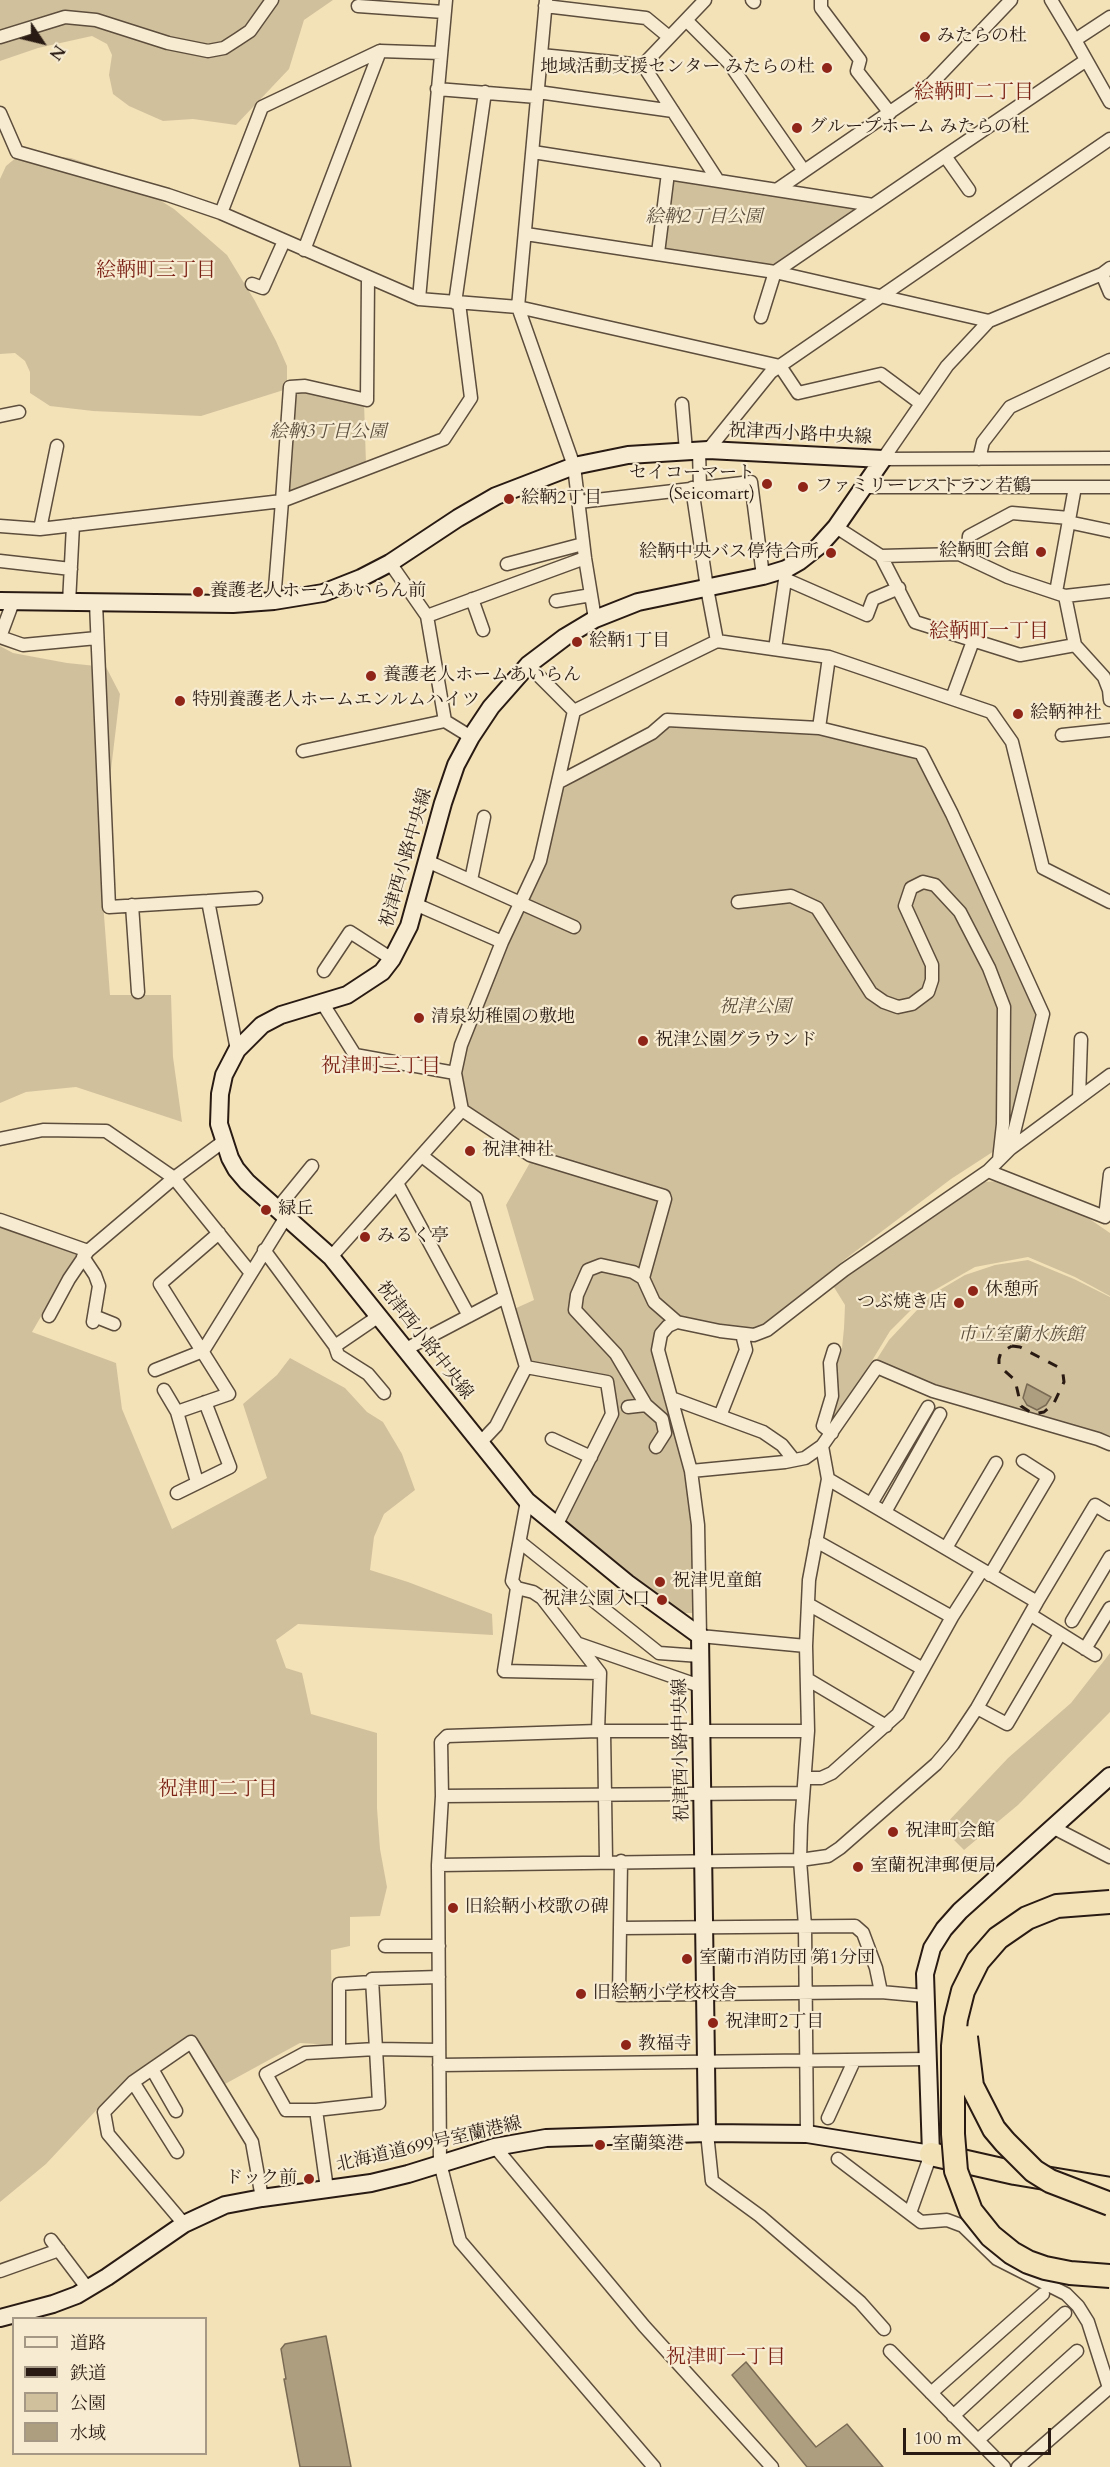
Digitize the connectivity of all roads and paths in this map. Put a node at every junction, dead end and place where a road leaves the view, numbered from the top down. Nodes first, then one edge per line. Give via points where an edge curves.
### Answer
1 (272, 0) edge
2 (705, 0) edge
3 (821, 0) edge
4 (1011, 0) edge
5 (1051, 0) edge
6 (546, 3) edge
7 (358, 6) dead end
8 (445, 6) edge
9 (1110, 17) edge
10 (686, 20) junction
11 (0, 37) edge
12 (669, 37) junction
13 (1075, 40) junction
14 (380, 51) junction
15 (441, 53) junction
16 (541, 55) junction
17 (1085, 61) junction
18 (643, 65) junction
19 (437, 89) junction
20 (485, 93) junction
21 (538, 94) junction
22 (1110, 102) edge
23 (673, 111) junction
24 (0, 112) edge
25 (890, 113) junction
26 (1110, 140) edge
27 (533, 152) junction
28 (945, 156) junction
29 (804, 171) junction
30 (668, 173) junction
31 (717, 179) junction
32 (778, 189) junction
33 (969, 190) dead end
34 (873, 205) junction
35 (221, 213) junction
36 (526, 234) junction
37 (284, 241) junction
38 (304, 250) junction
39 (658, 253) junction
40 (1106, 271) edge
41 (774, 272) junction
42 (368, 278) junction
43 (252, 284) dead end
44 (1110, 293) edge
45 (880, 297) junction
46 (419, 299) junction
47 (457, 303) junction
48 (518, 307) junction
49 (761, 317) dead end
50 (989, 321) junction
51 (1110, 360) edge
52 (780, 366) junction
53 (920, 403) junction
54 (682, 404) dead end
55 (19, 412) dead end
56 (0, 416) edge
57 (57, 446) dead end
58 (698, 451) junction
59 (1110, 458) edge
60 (882, 459) junction
61 (979, 459) junction
62 (574, 466) junction
63 (863, 487) junction
64 (1075, 487) junction
65 (1110, 487) edge
66 (696, 488) junction
67 (282, 501) junction
68 (579, 501) junction
69 (1069, 520) junction
70 (73, 525) junction
71 (0, 526) edge
72 (836, 527) junction
73 (40, 529) junction
74 (1110, 531) edge
75 (583, 544) junction
76 (881, 556) junction
77 (585, 558) junction
78 (967, 558) junction
79 (0, 561) edge
80 (390, 563) junction
81 (71, 569) junction
82 (786, 574) junction
83 (762, 576) junction
84 (521, 581) junction
85 (707, 588) junction
86 (899, 588) junction
87 (1110, 591) edge
88 (1060, 594) junction
89 (591, 595) junction
90 (472, 599) junction
91 (274, 601) junction
92 (556, 601) dead end
93 (7, 602) edge
94 (69, 603) junction
95 (96, 603) junction
96 (427, 616) junction
97 (596, 619) junction
98 (483, 630) dead end
99 (97, 638) junction
100 (717, 640) junction
101 (972, 641) junction
102 (1076, 645) junction
103 (775, 649) junction
104 (829, 657) junction
105 (528, 665) junction
106 (952, 698) junction
107 (1110, 699) edge
108 (574, 711) junction
109 (445, 721) junction
110 (819, 728) junction
111 (1110, 730) edge
112 (1062, 735) dead end
113 (471, 737) junction
114 (303, 751) dead end
115 (559, 782) junction
116 (484, 817) dead end
117 (427, 861) junction
118 (471, 880) junction
119 (256, 898) dead end
120 (208, 901) junction
121 (519, 902) junction
122 (738, 902) dead end
123 (1110, 902) edge
124 (416, 904) junction
125 (132, 905) junction
126 (574, 927) dead end
127 (502, 942) junction
128 (392, 959) junction
129 (324, 971) dead end
130 (138, 992) dead end
131 (323, 1004) junction
132 (1081, 1039) dead end
133 (237, 1050) junction
134 (455, 1073) junction
135 (1110, 1075) edge
136 (1079, 1098) junction
137 (462, 1110) junction
138 (0, 1139) edge
139 (224, 1141) junction
140 (1010, 1149) junction
141 (422, 1156) junction
142 (999, 1160) junction
143 (312, 1166) dead end
144 (988, 1172) junction
145 (1110, 1174) edge
146 (174, 1178) junction
147 (397, 1183) junction
148 (282, 1213) junction
149 (0, 1220) edge
150 (219, 1233) junction
151 (264, 1250) junction
152 (85, 1254) junction
153 (331, 1257) junction
154 (250, 1272) junction
155 (643, 1278) junction
156 (505, 1298) junction
157 (49, 1316) dead end
158 (379, 1316) junction
159 (469, 1316) junction
160 (676, 1322) junction
161 (114, 1324) dead end
162 (742, 1334) junction
163 (335, 1346) junction
164 (406, 1349) junction
165 (834, 1350) dead end
166 (203, 1351) junction
167 (526, 1367) junction
168 (155, 1370) dead end
169 (164, 1390) dead end
170 (384, 1393) dead end
171 (671, 1398) junction
172 (205, 1402) junction
173 (646, 1405) junction
174 (628, 1407) dead end
175 (928, 1407) dead end
176 (177, 1412) junction
177 (940, 1414) dead end
178 (720, 1416) junction
179 (832, 1433) junction
180 (552, 1439) dead end
181 (480, 1443) junction
182 (1110, 1444) edge
183 (822, 1446) junction
184 (656, 1447) dead end
185 (591, 1457) junction
186 (795, 1460) junction
187 (1023, 1461) dead end
188 (996, 1463) dead end
189 (691, 1471) junction
190 (828, 1479) junction
191 (197, 1482) junction
192 (177, 1493) dead end
193 (528, 1501) junction
194 (871, 1504) junction
195 (885, 1512) junction
196 (1110, 1514) edge
197 (556, 1526) junction
198 (816, 1541) junction
199 (519, 1542) junction
200 (946, 1548) junction
201 (1110, 1557) edge
202 (986, 1572) junction
203 (517, 1588) junction
204 (1037, 1602) junction
205 (808, 1605) junction
206 (1110, 1608) edge
207 (1030, 1615) junction
208 (952, 1617) junction
209 (1072, 1621) dead end
210 (1060, 1634) junction
211 (700, 1636) junction
212 (579, 1644) junction
213 (806, 1646) junction
214 (700, 1656) junction
215 (923, 1669) junction
216 (600, 1673) junction
217 (807, 1679) junction
218 (700, 1686) junction
219 (977, 1708) junction
220 (886, 1726) junction
221 (601, 1731) junction
222 (808, 1731) junction
223 (700, 1732) junction
224 (1110, 1776) edge
225 (805, 1778) junction
226 (702, 1793) junction
227 (803, 1793) junction
228 (605, 1794) junction
229 (442, 1796) junction
230 (1054, 1828) junction
231 (1110, 1857) edge
232 (800, 1860) junction
233 (606, 1861) junction
234 (621, 1861) junction
235 (703, 1861) junction
236 (438, 1865) junction
237 (1110, 1902) edge
238 (1110, 1913) edge
239 (805, 1926) junction
240 (702, 1927) junction
241 (621, 1928) junction
242 (385, 1946) dead end
243 (439, 1946) junction
244 (439, 1977) junction
245 (372, 1982) junction
246 (881, 1992) junction
247 (806, 1994) junction
248 (704, 1996) junction
249 (926, 1996) junction
250 (376, 2049) junction
251 (439, 2050) junction
252 (339, 2051) junction
253 (927, 2059) junction
254 (705, 2061) junction
255 (854, 2061) junction
256 (808, 2062) junction
257 (439, 2065) junction
258 (152, 2069) junction
259 (133, 2082) junction
260 (316, 2110) junction
261 (176, 2111) dead end
262 (828, 2118) dead end
263 (707, 2133) junction
264 (807, 2134) junction
265 (495, 2147) junction
266 (177, 2152) dead end
267 (931, 2154) junction
268 (838, 2159) dead end
269 (440, 2163) junction
270 (1110, 2178) edge
271 (327, 2189) junction
272 (1110, 2189) edge
273 (262, 2198) junction
274 (1110, 2204) edge
275 (910, 2212) junction
276 (184, 2224) junction
277 (0, 2271) edge
278 (1110, 2276) edge
279 (88, 2289) junction
280 (1043, 2294) dead end
281 (1065, 2313) dead end
282 (0, 2318) edge
283 (884, 2329) dead end
284 (890, 2351) dead end
285 (1077, 2351) dead end
286 (1109, 2388) edge
287 (931, 2393) junction
288 (953, 2416) junction
289 (978, 2440) junction
290 (654, 2467) edge
291 (772, 2467) edge
292 (1004, 2467) edge
293 (1018, 2467) edge

1 - 11 street via 250,30 224,48 208,51 96,20 65,17
2 - 10 street
3 - 25 street via 821,8 860,60 857,71
4 - 25 street via 930,84
5 - 13 street
6 - 12 street via 646,18
6 - 16 street
7 - 8 street
8 - 15 street
9 - 13 street
10 - 12 street
10 - 29 street via 729,63
12 - 18 street
13 - 17 street
14 - 15 street
14 - 35 street via 262,107
14 - 38 street
15 - 19 street
16 - 18 street
16 - 21 street
17 - 22 street
17 - 28 street
18 - 23 street
19 - 20 street
19 - 46 street
20 - 21 street
20 - 47 street
21 - 23 street
21 - 27 street
23 - 31 street
24 - 35 street via 17,152
25 - 29 street
26 - 45 street
27 - 30 street
27 - 36 street
28 - 33 street
28 - 34 street
29 - 32 street
30 - 31 street
30 - 39 street
31 - 32 street
32 - 34 street
34 - 41 street
35 - 37 street
36 - 39 street
36 - 48 street
37 - 38 street
37 - 43 street via 263,288
38 - 42 street
39 - 41 street
40 - 44 street
40 - 50 street
41 - 45 street
41 - 49 street
42 - 46 street
42 - 67 street via 367,400 305,386 290,387
45 - 50 street
45 - 52 street
46 - 47 street
47 - 48 street
47 - 67 street via 471,398 444,439
48 - 52 street
48 - 62 street
50 - 53 street via 947,366
51 - 61 street via 1010,407 983,442
52 - 53 street via 798,393 881,374
52 - 58 street
53 - 60 street
54 - 58 street
55 - 56 street
57 - 73 street
58 - 60 main road, 祝津西小路中央線
58 - 62 main road, 祝津西小路中央線 via 628,455
58 - 66 street
59 - 61 street
60 - 61 street
60 - 63 main road, 祝津西小路中央線
62 - 68 street
62 - 80 main road, 祝津西小路中央線 via 496,496
63 - 64 street
63 - 72 main road, 祝津西小路中央線
64 - 65 street
64 - 69 street
66 - 68 street
66 - 83 street via 751,482
66 - 85 street
67 - 70 street
67 - 91 street
68 - 75 street
69 - 74 street
69 - 78 street via 1012,513 969,536
69 - 88 street
70 - 73 street
70 - 81 street
71 - 73 street
72 - 76 street
72 - 82 main road, 祝津西小路中央線
75 - 77 street
75 - 84 street via 513,562
76 - 78 street via 952,554
76 - 86 street
77 - 84 street
77 - 89 street
78 - 88 street
79 - 81 street
80 - 91 main road, 祝津西小路中央線 via 323,593
80 - 96 street
81 - 94 street
82 - 83 main road, 祝津西小路中央線
82 - 86 street via 867,615 873,599
82 - 103 street
83 - 85 main road, 祝津西小路中央線
84 - 90 street
85 - 97 main road, 祝津西小路中央線 via 638,602
85 - 100 street
86 - 101 street via 915,622
87 - 88 street
88 - 102 street
89 - 92 street
89 - 97 street
90 - 96 street
90 - 98 street
91 - 95 main road, 祝津西小路中央線
93 - 94 main road, 祝津西小路中央線
93 - 99 street via 0,637 23,645
94 - 95 main road, 祝津西小路中央線
95 - 99 street
96 - 109 street
97 - 105 main road, 祝津西小路中央線
99 - 125 street via 109,907
100 - 103 street
100 - 108 street
101 - 102 street via 1020,655
101 - 106 street
102 - 107 street via 1104,677
103 - 104 street
104 - 106 street
104 - 110 street
105 - 108 street
105 - 113 main road, 祝津西小路中央線 via 501,693
106 - 123 street via 991,712 1012,742 1043,868
108 - 115 street
109 - 113 street
109 - 114 street
110 - 115 street via 668,720 652,733
110 - 140 street via 921,753 1043,1014
111 - 112 street
113 - 117 main road, 祝津西小路中央線 via 447,788
115 - 121 street via 540,861
116 - 118 street
117 - 118 street
117 - 124 main road, 祝津西小路中央線
118 - 121 street
119 - 120 street
120 - 125 street
120 - 133 street
121 - 126 street
121 - 127 street
122 - 142 street via 791,896 817,908 871,993 897,1007 912,1004 928,992 932,980 932,965 904,906 911,888 923,882 935,885 960,912 1004,1007
124 - 127 street
124 - 128 main road, 祝津西小路中央線
125 - 130 street
127 - 134 street via 461,1045
128 - 129 street via 350,932
128 - 131 main road, 祝津西小路中央線 via 371,981
131 - 133 main road, 祝津西小路中央線 via 273,1019
131 - 134 street via 355,1055
132 - 136 street
133 - 139 main road, 祝津西小路中央線 via 224,1075 220,1094 219,1124
134 - 137 street
135 - 136 street
136 - 140 street
137 - 141 street
137 - 155 street via 530,1155 664,1196
138 - 146 street via 43,1130 106,1131
139 - 146 street
139 - 148 main road, 祝津西小路中央線 via 247,1182
140 - 142 street
141 - 147 street
141 - 156 street via 476,1198
142 - 144 street
143 - 148 street
144 - 145 street via 1104,1217
144 - 162 street via 844,1270 767,1329 754,1335
146 - 150 street
146 - 152 street
147 - 153 street
147 - 159 street
148 - 151 street
148 - 153 main road, 祝津西小路中央線
149 - 152 street
150 - 154 street
150 - 166 street via 160,1284
151 - 154 street
151 - 163 street
152 - 157 street
152 - 161 street via 99,1286 94,1319
153 - 158 main road, 祝津西小路中央線
154 - 166 street
155 - 160 street via 654,1302
155 - 173 street via 601,1265 588,1270 576,1295 575,1310 616,1354
156 - 159 street
156 - 167 street
158 - 163 street
158 - 164 main road, 祝津西小路中央線
159 - 164 street
160 - 162 street
160 - 171 street via 668,1326 658,1342
162 - 178 street via 746,1350
163 - 170 street via 338,1355 368,1374
164 - 181 main road, 祝津西小路中央線
165 - 179 street via 832,1396 823,1426
166 - 168 street
166 - 172 street via 229,1394
167 - 181 street via 496,1426
167 - 185 street via 607,1382 612,1414
169 - 176 street
171 - 178 street
171 - 189 street
172 - 176 street
172 - 191 street via 230,1467
173 - 174 street
173 - 184 street via 665,1425
175 - 194 street
176 - 191 street
177 - 195 street
178 - 186 street via 763,1432
179 - 182 street via 877,1367 933,1391
179 - 183 street
180 - 185 street
181 - 193 main road, 祝津西小路中央線
183 - 186 street
183 - 190 street
185 - 197 street
186 - 189 street
187 - 202 street via 1048,1477
188 - 200 street
189 - 211 street via 698,1525
190 - 194 street
190 - 198 street
191 - 192 street
193 - 197 main road, 祝津西小路中央線
193 - 199 street
194 - 195 street
195 - 200 street
196 - 204 street via 1095,1505
197 - 211 main road, 祝津西小路中央線
198 - 205 street
198 - 208 street
199 - 203 street via 512,1581
199 - 214 street via 659,1653
200 - 202 street
201 - 209 street
202 - 204 street
202 - 208 street
203 - 212 street via 542,1598
203 - 216 street via 504,1671
204 - 207 street
205 - 213 street
205 - 215 street
206 - 210 street via 1090,1652
207 - 210 street
207 - 219 street
208 - 215 street
210 - 219 street via 1007,1724
211 - 213 street
211 - 214 main road, 祝津西小路中央線
212 - 216 street
212 - 218 street
213 - 217 street
214 - 218 main road, 祝津西小路中央線
215 - 220 street via 898,1714
216 - 221 street
217 - 220 street
217 - 222 street
218 - 223 main road, 祝津西小路中央線
219 - 232 street via 936,1764 840,1848 828,1856
220 - 225 street via 832,1773
221 - 223 street
221 - 228 street
221 - 229 street via 447,1736 441,1742
222 - 223 street
222 - 225 street
223 - 226 main road, 祝津西小路中央線
224 - 230 main road
225 - 227 street
226 - 227 street
226 - 228 street
226 - 235 main road, 祝津西小路中央線
227 - 232 street
228 - 229 street
228 - 233 street
229 - 236 street
230 - 231 street
230 - 249 main road via 944,1929 932,1948 925,1974
232 - 235 street
232 - 239 street
233 - 234 street
233 - 236 street
234 - 235 street
234 - 241 street
235 - 240 main road, 祝津西小路中央線
236 - 243 street
237 - 278 highway, bridge via 1057,1906 1027,1918 998,1938 978,1961 963,1991 956,2019 953,2087 956,2171 971,2211 981,2224 1007,2249 1028,2262 1070,2273
238 - 274 highway, bridge via 1051,1920 1010,1943 992,1959 974,1991 965,2041 972,2086 988,2120 1005,2142 1050,2181
239 - 240 street
239 - 246 street via 855,1926 863,1933
239 - 247 street
240 - 241 street
240 - 248 main road, 祝津西小路中央線
241 - 248 street via 619,1995
242 - 243 street
243 - 244 street
244 - 245 street
244 - 251 street
245 - 250 street
245 - 252 street via 339,1984
246 - 247 street
246 - 249 street
247 - 248 street
247 - 256 street
248 - 254 main road, 祝津西小路中央線
249 - 253 main road
250 - 251 street
250 - 252 street
250 - 260 street via 379,2103
251 - 257 street
252 - 260 street via 304,2053 266,2074 286,2110
253 - 255 street
253 - 267 main road
254 - 256 street
254 - 257 street
254 - 263 main road, 祝津西小路中央線
255 - 256 street
255 - 262 street
256 - 264 street
257 - 269 street
258 - 259 street
258 - 261 street
258 - 273 street via 191,2042 252,2142
259 - 266 street
259 - 276 street via 104,2112 108,2134
260 - 271 street
263 - 264 main road, 北海道道699号室蘭港線
263 - 265 main road, 北海道道699号室蘭港線 via 585,2135
263 - 283 street via 712,2181 760,2216 852,2295
264 - 267 main road, 北海道道699号室蘭港線
265 - 269 main road, 北海道道699号室蘭港線
265 - 291 street via 644,2326
267 - 270 highway
267 - 272 highway
267 - 275 street
268 - 275 street
269 - 271 main road, 北海道道699号室蘭港線 via 371,2183
269 - 290 street via 460,2241
271 - 273 main road, 北海道道699号室蘭港線
273 - 276 main road, 北海道道699号室蘭港線 via 212,2210
275 - 286 street via 921,2222 947,2220 963,2226 998,2259 1066,2294 1088,2322
276 - 279 main road, 北海道道699号室蘭港線
277 - 279 street via 55,2245
279 - 282 main road, 北海道道699号室蘭港線 via 53,2304
280 - 287 street
281 - 288 street
284 - 287 street
285 - 289 street
286 - 293 street
287 - 288 street
288 - 289 street
289 - 292 street

